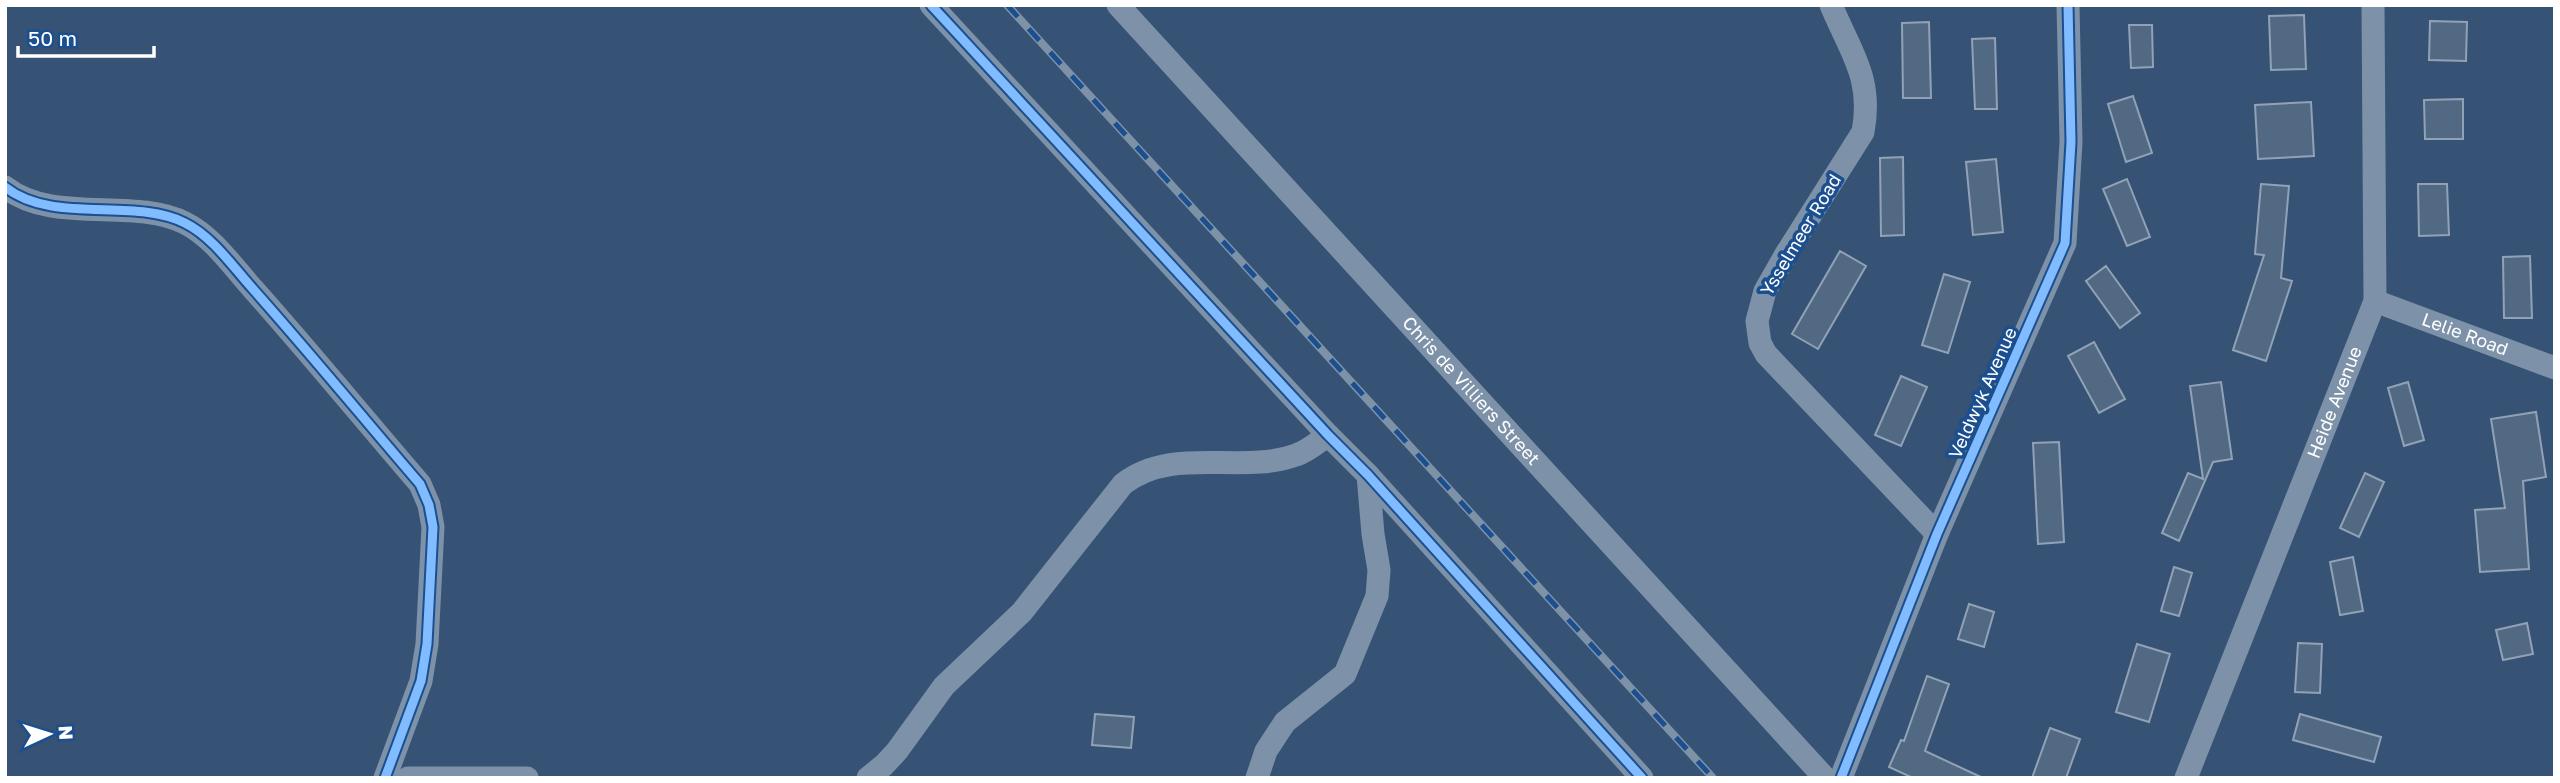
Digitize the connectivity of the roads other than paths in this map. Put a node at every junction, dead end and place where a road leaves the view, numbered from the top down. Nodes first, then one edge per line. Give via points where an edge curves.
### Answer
1 (931, 5) edge
2 (1118, 5) edge
3 (1831, 5) edge
4 (2068, 5) edge
5 (2373, 5) edge
6 (5, 187) edge
7 (2375, 301) junction
8 (2555, 368) edge
9 (1328, 435) junction
10 (1368, 475) junction
11 (1937, 534) junction
12 (385, 778) edge
13 (408, 778) edge
14 (527, 778) edge
15 (868, 778) edge
16 (1257, 778) edge
17 (1642, 778) edge
18 (1825, 778) edge
19 (1841, 778) edge
20 (2186, 778) edge

1 - 9 street
2 - 18 street, Chris de Villiers Street
3 - 11 street, Ysselmeer Road via 1861,73 1866,93 1863,132 1765,291 1757,333 1766,354
4 - 11 street, Veldwyk Avenue via 2071,142 2065,243
5 - 7 street, Heide Avenue
6 - 12 street via 39,203 165,215 200,231 419,484 433,527 426,644 421,681
7 - 8 street, Lelie Road
7 - 20 street, Heide Avenue
9 - 10 street
9 - 15 street via 1284,458 1179,464 1132,477 1022,612 944,686 897,751
10 - 16 street via 1379,570 1377,596 1345,674 1285,722 1266,751
10 - 17 street
11 - 19 street, Veldwyk Avenue
13 - 14 street

